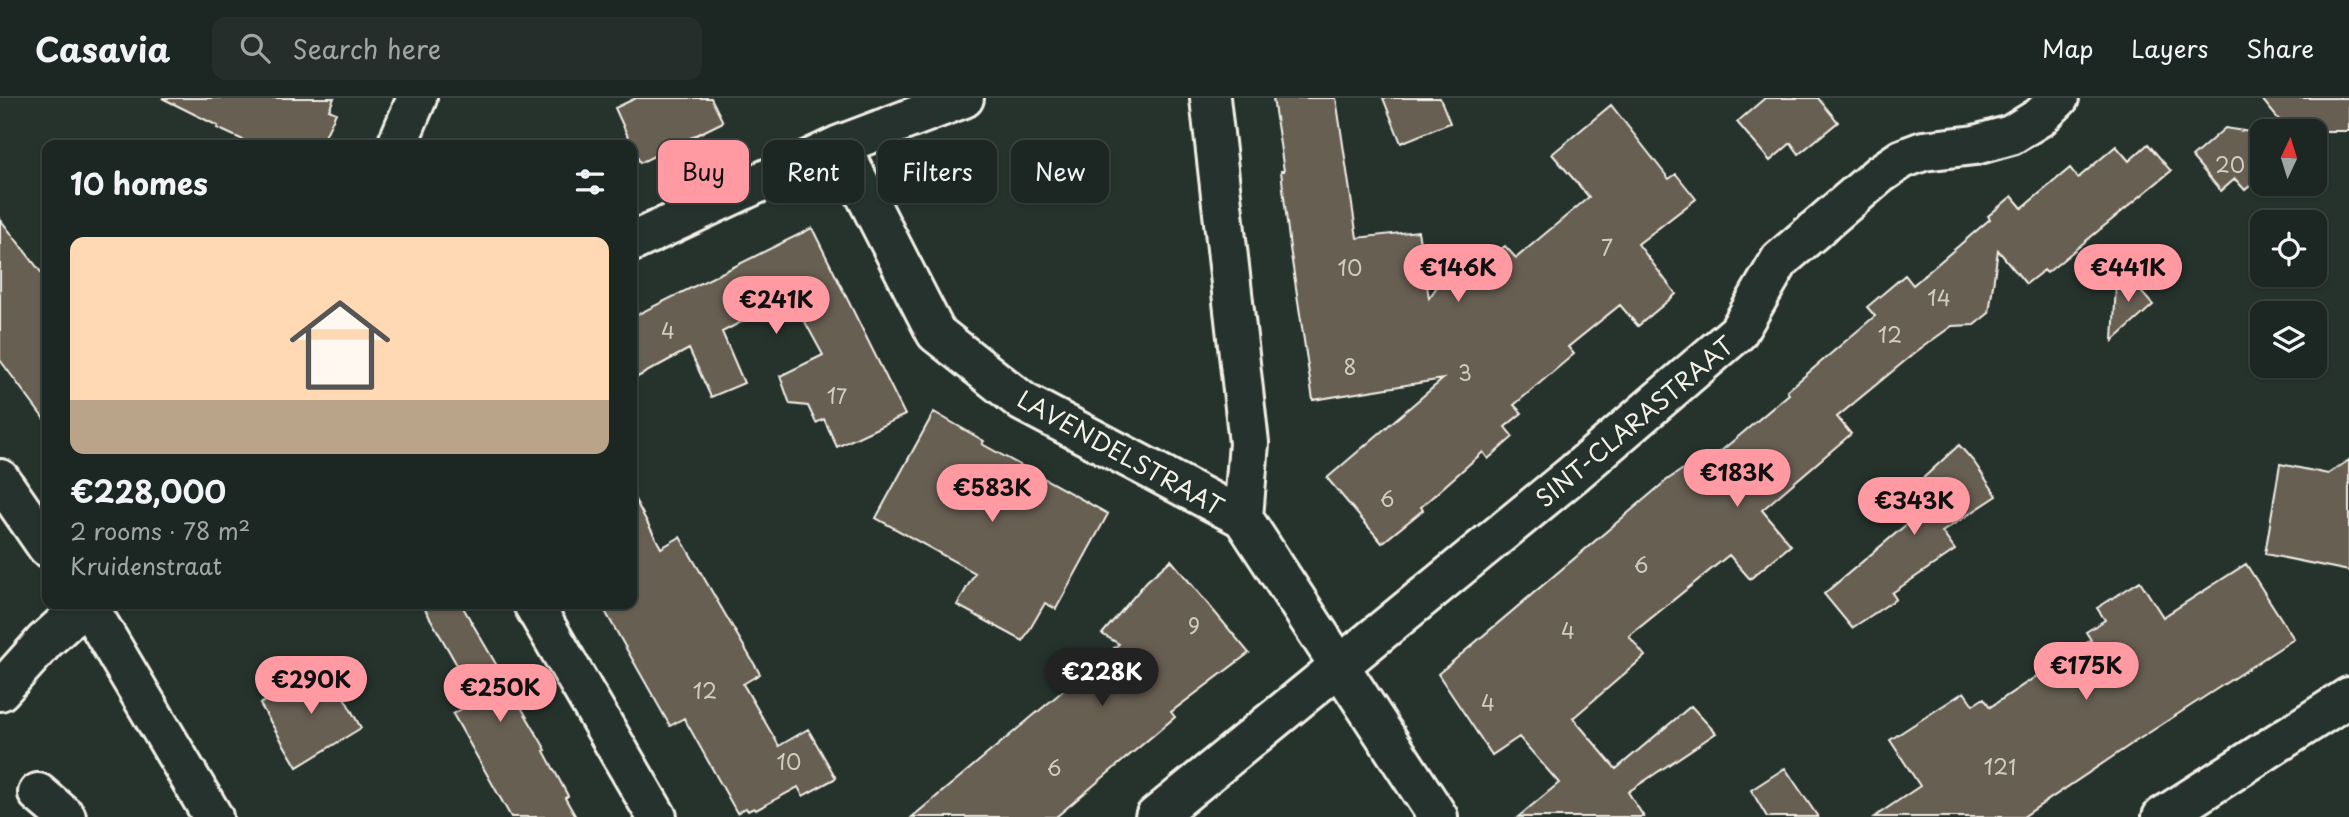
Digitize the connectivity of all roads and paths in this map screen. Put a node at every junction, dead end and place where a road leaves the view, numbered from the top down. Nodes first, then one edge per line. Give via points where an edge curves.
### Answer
1 (417, 98) edge
2 (964, 98) edge
3 (1210, 98) edge
4 (2059, 98) edge
5 (399, 140) edge
6 (853, 140) edge
7 (763, 181) edge
8 (864, 192) edge
9 (637, 240) edge
10 (0, 480) edge
11 (1242, 518) junction
12 (42, 540) edge
13 (80, 609) edge
14 (89, 609) edge
15 (536, 609) edge
16 (1338, 666) junction
17 (0, 691) edge
18 (2349, 697) edge
19 (213, 817) edge
20 (657, 817) edge
21 (1155, 817) edge
22 (1438, 817) edge
23 (2162, 817) edge

1 - 5 street
2 - 6 street
3 - 11 street, LAVENDELSTRAAT via 1249,443
4 - 16 street, SINT-CLARASTRAAT via 2011,135 1923,151 1880,174 1780,260 1738,332
7 - 9 street
8 - 11 street, LAVENDELSTRAAT via 936,333 1023,402
10 - 12 street
11 - 16 street, LAVENDELSTRAAT
13 - 17 street
14 - 19 street
15 - 20 street
16 - 21 street, SINT-CLARASTRAAT
16 - 22 street, LAVENDELSTRAAT
18 - 23 street

